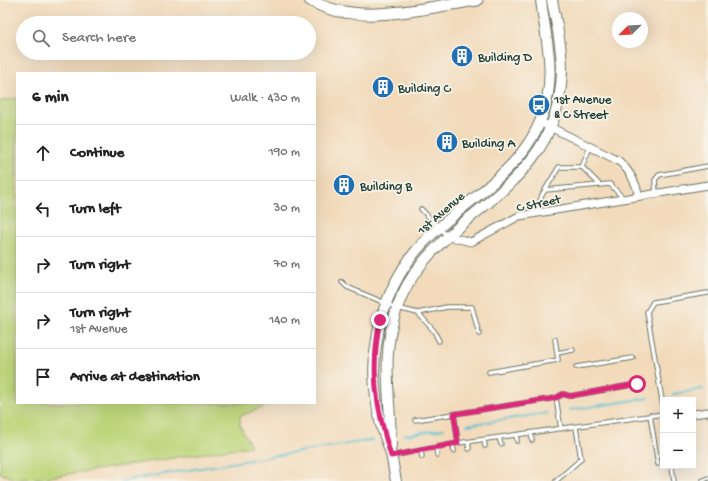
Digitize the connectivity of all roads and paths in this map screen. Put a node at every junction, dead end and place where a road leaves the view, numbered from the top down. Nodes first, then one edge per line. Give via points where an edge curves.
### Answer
1 (310, 0) edge
2 (477, 0) edge
3 (540, 0) edge
4 (552, 0) edge
5 (540, 122) junction
6 (550, 127) junction
7 (590, 147) junction
8 (708, 166) edge
9 (582, 167) junction
10 (600, 185) junction
11 (708, 185) edge
12 (545, 190) junction
13 (656, 194) junction
14 (639, 196) junction
15 (624, 199) junction
16 (421, 209) dead end
17 (536, 213) junction
18 (440, 227) junction
19 (447, 236) junction
20 (342, 282) dead end
21 (708, 293) edge
22 (385, 304) junction
23 (396, 308) junction
24 (418, 313) junction
25 (479, 334) dead end
26 (555, 339) dead end
27 (439, 341) dead end
28 (573, 350) dead end
29 (557, 353) junction
30 (633, 358) dead end
31 (576, 367) dead end
32 (488, 372) dead end
33 (637, 384) dead end
34 (661, 397) edge
35 (556, 398) junction
36 (708, 412) edge
37 (454, 414) junction
38 (660, 414) edge
39 (696, 414) edge
40 (650, 416) junction
41 (415, 420) dead end
42 (576, 427) junction
43 (561, 429) junction
44 (531, 433) junction
45 (516, 435) junction
46 (500, 438) junction
47 (484, 440) junction
48 (532, 440) dead end
49 (468, 442) junction
50 (517, 442) dead end
51 (458, 443) junction
52 (453, 444) junction
53 (501, 444) dead end
54 (485, 446) dead end
55 (436, 447) junction
56 (469, 450) dead end
57 (420, 451) junction
58 (454, 451) dead end
59 (437, 455) dead end
60 (391, 456) junction
61 (422, 457) dead end
62 (658, 464) dead end
63 (672, 469) edge
64 (708, 478) edge
65 (556, 480) edge
66 (396, 481) edge
67 (674, 481) edge
68 (702, 481) edge

1 - 2 main road via 338,11 367,14 399,12
3 - 5 street, 1st Avenue via 550,68 547,99
4 - 6 street, 1st Avenue via 562,68 561,87
5 - 6 street
5 - 18 street, 1st Avenue via 532,138 510,167
6 - 7 street
6 - 19 street, 1st Avenue via 543,144 519,175
7 - 9 lane
7 - 14 street via 619,161 628,169
8 - 13 lane via 659,175 655,180
9 - 10 lane
9 - 12 lane via 559,167
10 - 12 lane
10 - 15 lane via 610,184
11 - 13 street, C Street
12 - 17 lane
13 - 14 street, C Street
14 - 15 street, C Street
15 - 17 street, C Street
16 - 18 lane
17 - 19 street, C Street via 519,216 471,242
18 - 19 lane
18 - 22 street, 1st Avenue via 410,258
19 - 23 street, 1st Avenue via 420,265
20 - 22 lane via 347,287
21 - 34 lane via 653,302 650,305 647,312
22 - 23 lane
22 - 60 street, 1st Avenue via 377,338 375,378 380,421
23 - 24 lane
23 - 60 street, 1st Avenue via 386,358
24 - 25 lane via 447,307 472,308
24 - 27 lane
26 - 29 lane
28 - 29 lane
29 - 32 lane via 558,360
30 - 31 lane
33 - 35 lane via 570,396 563,394
35 - 37 lane
35 - 43 lane
36 - 39 street
37 - 41 lane
37 - 51 lane
38 - 40 lane
40 - 42 lane
40 - 62 lane
42 - 43 lane
42 - 65 lane via 581,459
43 - 44 lane via 549,433
44 - 45 lane
44 - 48 lane
45 - 46 lane
45 - 50 lane
46 - 47 lane
46 - 53 lane
47 - 49 lane
47 - 54 lane
49 - 51 lane
49 - 56 lane
51 - 52 lane
52 - 55 lane
52 - 58 lane
55 - 57 lane
55 - 59 lane
57 - 60 lane
57 - 61 lane
60 - 66 street, 1st Avenue
63 - 67 lane
64 - 68 lane

